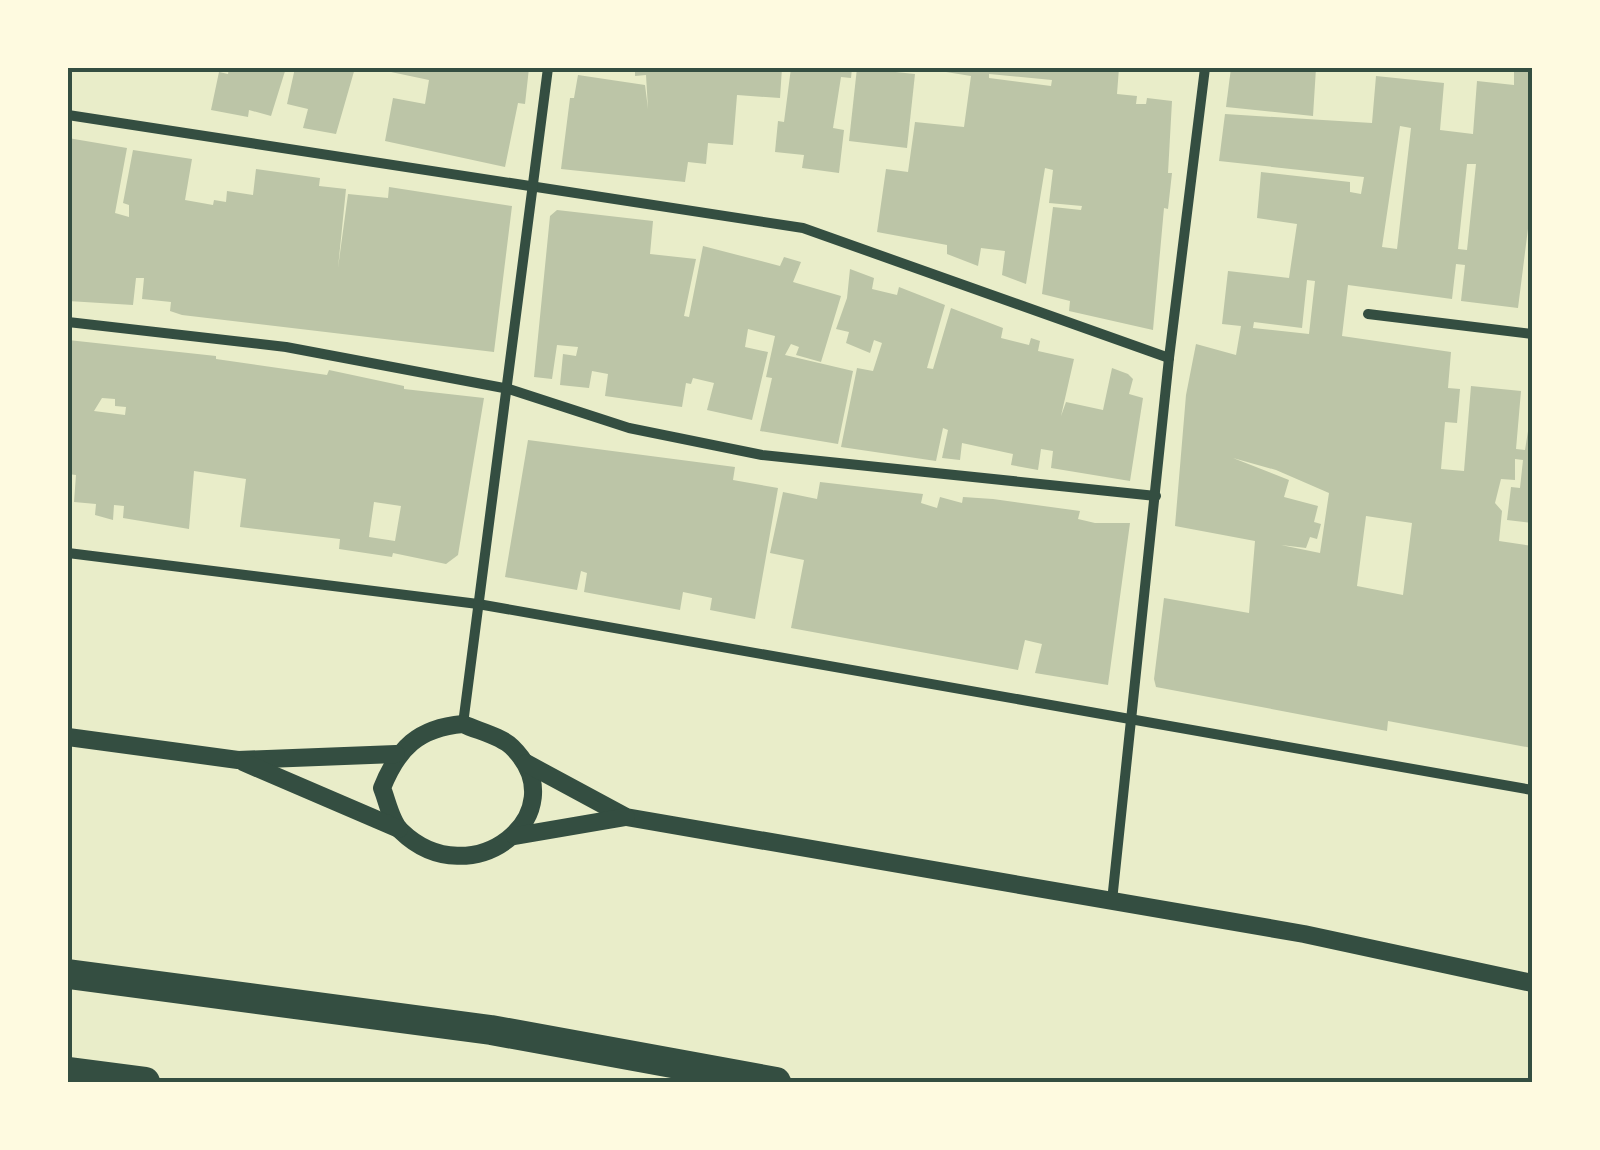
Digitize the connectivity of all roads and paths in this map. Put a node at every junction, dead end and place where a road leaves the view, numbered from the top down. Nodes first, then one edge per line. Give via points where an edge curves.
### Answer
1 (548, 68) edge
2 (1206, 68) edge
3 (68, 115) edge
4 (536, 187) junction
5 (1368, 314) dead end
6 (68, 322) edge
7 (1532, 334) edge
8 (1169, 358) junction
9 (509, 389) junction
10 (1156, 496) junction
11 (68, 554) edge
12 (478, 604) junction
13 (1132, 720) junction
14 (463, 724) junction
15 (68, 737) edge
16 (396, 754) junction
17 (238, 760) junction
18 (526, 764) junction
19 (1532, 790) edge
20 (626, 818) junction
21 (398, 830) junction
22 (516, 836) junction
23 (1112, 900) junction
24 (68, 974) edge
25 (1532, 983) edge
26 (68, 1072) edge
27 (145, 1082) edge
28 (776, 1082) edge

1 - 4 street
2 - 8 street
3 - 4 street
4 - 8 street via 803,228
4 - 9 street
5 - 7 street
6 - 9 street via 286,346
8 - 10 street
9 - 10 street via 630,428 762,454
9 - 12 street
10 - 13 street
11 - 12 street
12 - 13 street
12 - 14 street
13 - 19 street
13 - 23 street
14 - 16 street via 438,727
14 - 18 street via 510,744
15 - 17 street
16 - 17 street
16 - 21 street via 382,788
17 - 21 street
18 - 20 street
18 - 22 street via 534,800
20 - 22 street
20 - 23 street
21 - 22 street via 443,857 494,851
23 - 25 street
24 - 28 highway via 492,1030
26 - 27 highway

